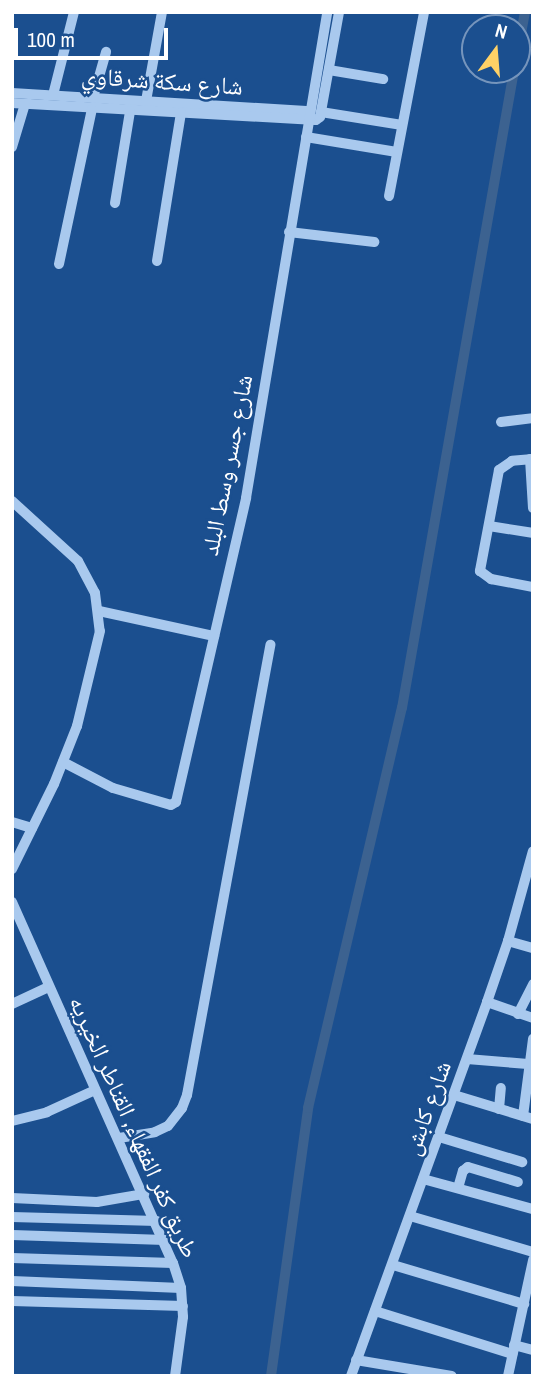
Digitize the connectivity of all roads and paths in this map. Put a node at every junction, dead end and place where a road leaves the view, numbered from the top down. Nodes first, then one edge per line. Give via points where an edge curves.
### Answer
1 (74, 12) edge
2 (162, 12) edge
3 (327, 12) edge
4 (339, 12) edge
5 (425, 12) edge
6 (106, 52) dead end
7 (329, 70) junction
8 (383, 79) dead end
9 (12, 93) edge
10 (53, 95) junction
11 (146, 101) junction
12 (12, 103) edge
13 (93, 103) junction
14 (25, 104) junction
15 (130, 111) junction
16 (181, 113) junction
17 (313, 114) junction
18 (402, 125) junction
19 (306, 137) junction
20 (12, 147) edge
21 (397, 152) junction
22 (389, 196) dead end
23 (115, 203) dead end
24 (289, 232) junction
25 (374, 242) dead end
26 (157, 261) dead end
27 (59, 264) dead end
28 (533, 418) edge
29 (501, 422) dead end
30 (531, 459) edge
31 (12, 501) edge
32 (533, 508) edge
33 (489, 526) junction
34 (533, 533) edge
35 (533, 587) edge
36 (99, 611) junction
37 (214, 636) junction
38 (270, 645) dead end
39 (63, 762) junction
40 (12, 822) edge
41 (32, 828) junction
42 (533, 851) edge
43 (12, 869) edge
44 (529, 884) edge
45 (12, 902) edge
46 (508, 941) junction
47 (533, 948) edge
48 (533, 984) edge
49 (48, 987) junction
50 (487, 1002) junction
51 (12, 1004) edge
52 (518, 1014) junction
53 (533, 1018) edge
54 (533, 1039) edge
55 (467, 1059) junction
56 (528, 1064) junction
57 (501, 1088) dead end
58 (95, 1090) junction
59 (454, 1095) junction
60 (499, 1109) junction
61 (528, 1118) edge
62 (12, 1121) edge
63 (439, 1137) junction
64 (119, 1138) junction
65 (522, 1162) dead end
66 (423, 1179) junction
67 (518, 1182) dead end
68 (458, 1188) junction
69 (144, 1194) junction
70 (12, 1198) edge
71 (533, 1209) edge
72 (410, 1216) junction
73 (12, 1217) edge
74 (157, 1221) junction
75 (12, 1235) edge
76 (165, 1240) junction
77 (533, 1252) edge
78 (12, 1258) edge
79 (533, 1260) edge
80 (173, 1263) junction
81 (393, 1265) junction
82 (12, 1281) edge
83 (181, 1288) junction
84 (12, 1301) edge
85 (527, 1301) edge
86 (183, 1306) junction
87 (375, 1311) junction
88 (513, 1349) junction
89 (533, 1350) edge
90 (356, 1360) junction
91 (175, 1376) edge
92 (351, 1376) edge
93 (452, 1376) edge
94 (508, 1376) edge

1 - 10 street
2 - 11 street
3 - 17 street, شارع جسر وسط البلد
4 - 7 street
5 - 18 street
6 - 13 street
7 - 8 street
7 - 17 street
9 - 10 street, شارع سكة شرقاوي
10 - 13 street, شارع سكة شرقاوي
11 - 13 street, شارع سكة شرقاوي
11 - 17 street, شارع سكة شرقاوي
12 - 14 street, شارع سكة شرقاوي
13 - 14 street, شارع سكة شرقاوي
13 - 15 street, شارع سكة شرقاوي
13 - 27 street
14 - 20 street
15 - 16 street, شارع سكة شرقاوي
15 - 23 street
16 - 17 street, شارع سكة شرقاوي
16 - 26 street
17 - 18 street
17 - 19 street, شارع جسر وسط البلد
18 - 21 street
19 - 21 street
19 - 24 street, شارع جسر وسط البلد
21 - 22 street
24 - 25 street
24 - 37 street, شارع جسر وسط البلد via 246,498
28 - 29 street
30 - 32 street
30 - 33 street via 505,464 499,470
31 - 36 street via 78,561
33 - 34 street
33 - 35 street via 482,574
36 - 37 street
36 - 39 street via 91,677
37 - 39 street, شارع جسر وسط البلد via 174,805 113,788
38 - 64 street via 187,1096 168,1126
39 - 41 street
40 - 41 street
41 - 43 street
42 - 44 street, شارع كابش
44 - 46 street, شارع كابش
45 - 49 street, طريق كفر الفقهاء, القناطر الخيريه
46 - 47 street
46 - 50 street, شارع كابش
48 - 52 street
49 - 51 street
49 - 58 street, طريق كفر الفقهاء, القناطر الخيريه
50 - 52 street
50 - 55 street, شارع كابش
52 - 53 street
54 - 56 street
55 - 56 street
55 - 59 street, شارع كابش
56 - 61 street
57 - 60 street
58 - 62 street
58 - 64 street, طريق كفر الفقهاء, القناطر الخيريه
59 - 60 street
59 - 63 street, شارع كابش
60 - 61 street
63 - 65 street
63 - 66 street, شارع كابش
64 - 69 street, طريق كفر الفقهاء, القناطر الخيريه
66 - 68 street
66 - 72 street, شارع كابش
67 - 68 street via 468,1167
68 - 71 street
69 - 70 street via 97,1202
69 - 74 street, طريق كفر الفقهاء, القناطر الخيريه
72 - 77 street
72 - 81 street, شارع كابش
73 - 74 street
74 - 76 street, طريق كفر الفقهاء, القناطر الخيريه
75 - 76 street
76 - 80 street, طريق كفر الفقهاء, القناطر الخيريه
78 - 80 street
79 - 85 street
80 - 83 street, طريق كفر الفقهاء, القناطر الخيريه
81 - 85 street
81 - 87 street, شارع كابش
82 - 83 street
83 - 86 street, طريق كفر الفقهاء, القناطر الخيريه
84 - 86 street
85 - 88 street
86 - 91 street, طريق كفر الفقهاء, القناطر الخيريه
87 - 88 street
87 - 90 street, شارع كابش
88 - 89 street
88 - 94 street
90 - 92 street, شارع كابش
90 - 93 street

